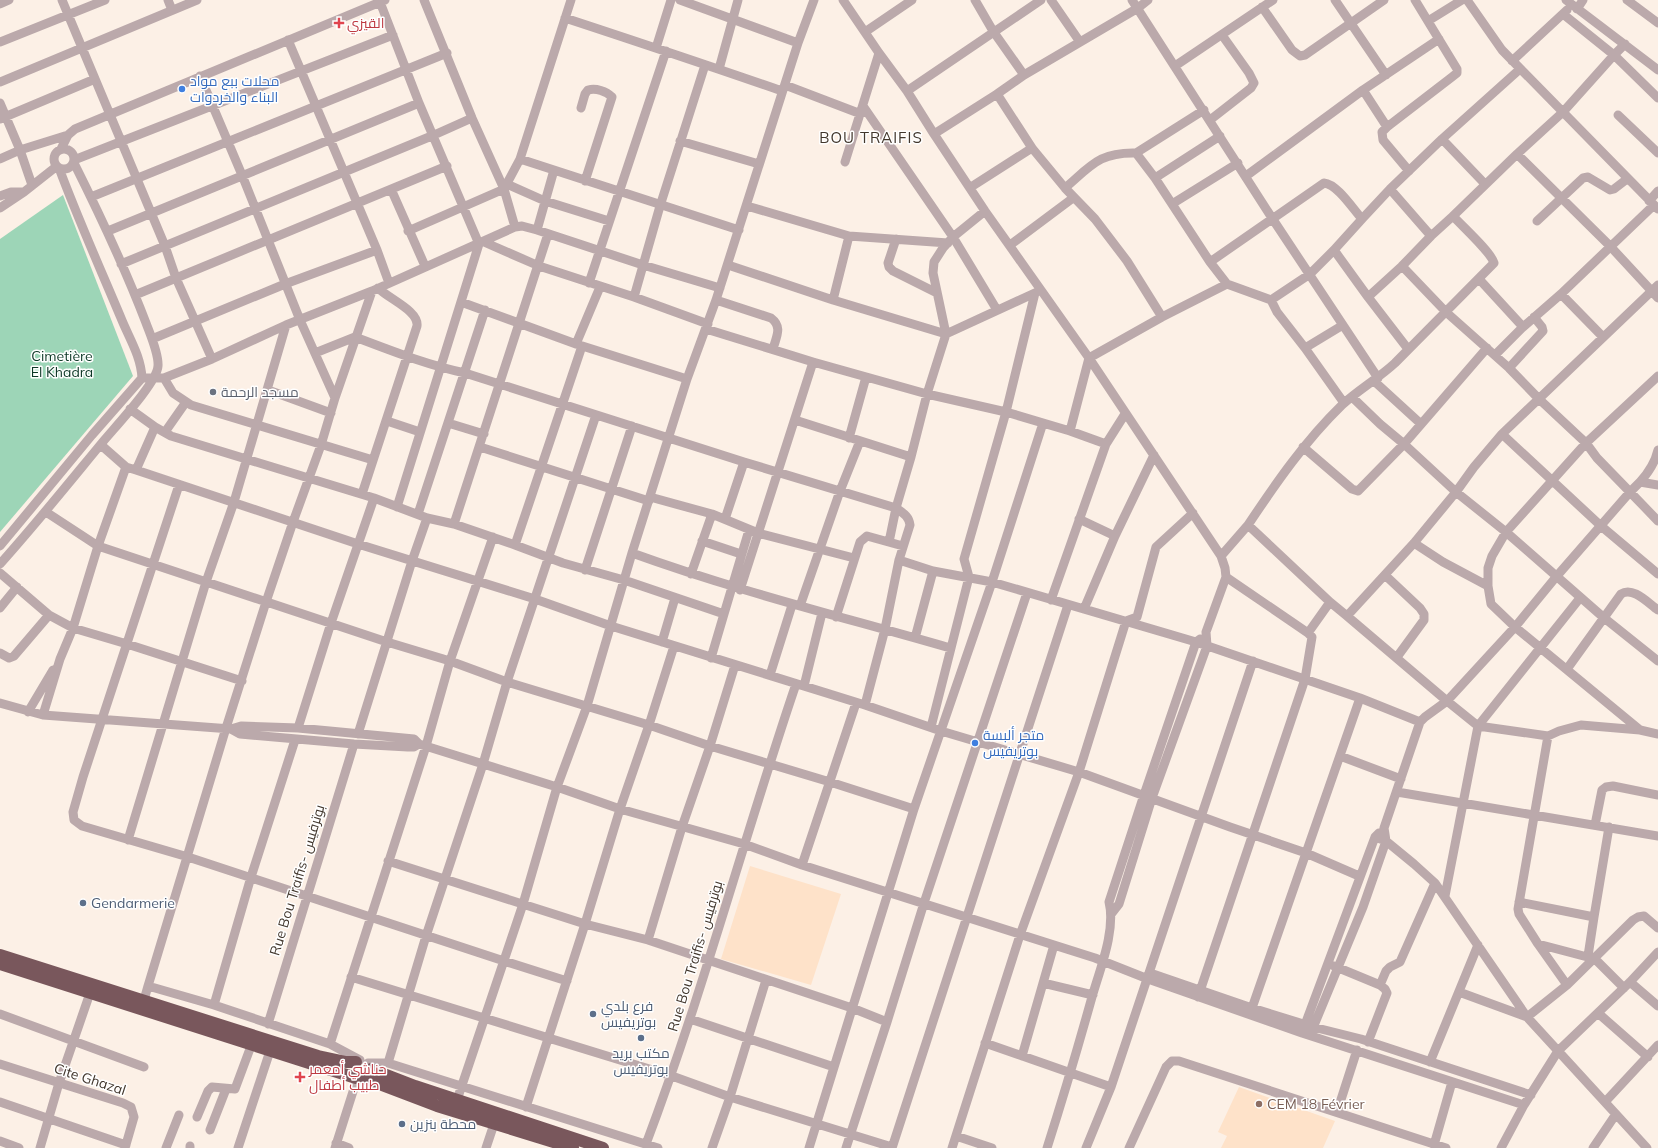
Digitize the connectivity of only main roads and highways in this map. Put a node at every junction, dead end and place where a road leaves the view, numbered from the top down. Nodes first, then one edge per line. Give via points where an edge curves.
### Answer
1 (0, 955) edge
2 (0, 964) edge
3 (362, 1070) junction
4 (573, 1148) edge
5 (603, 1148) edge

1 - 3 highway via 318,1056 346,1062
2 - 3 highway via 335,1071
3 - 4 highway via 437,1106
3 - 5 highway

